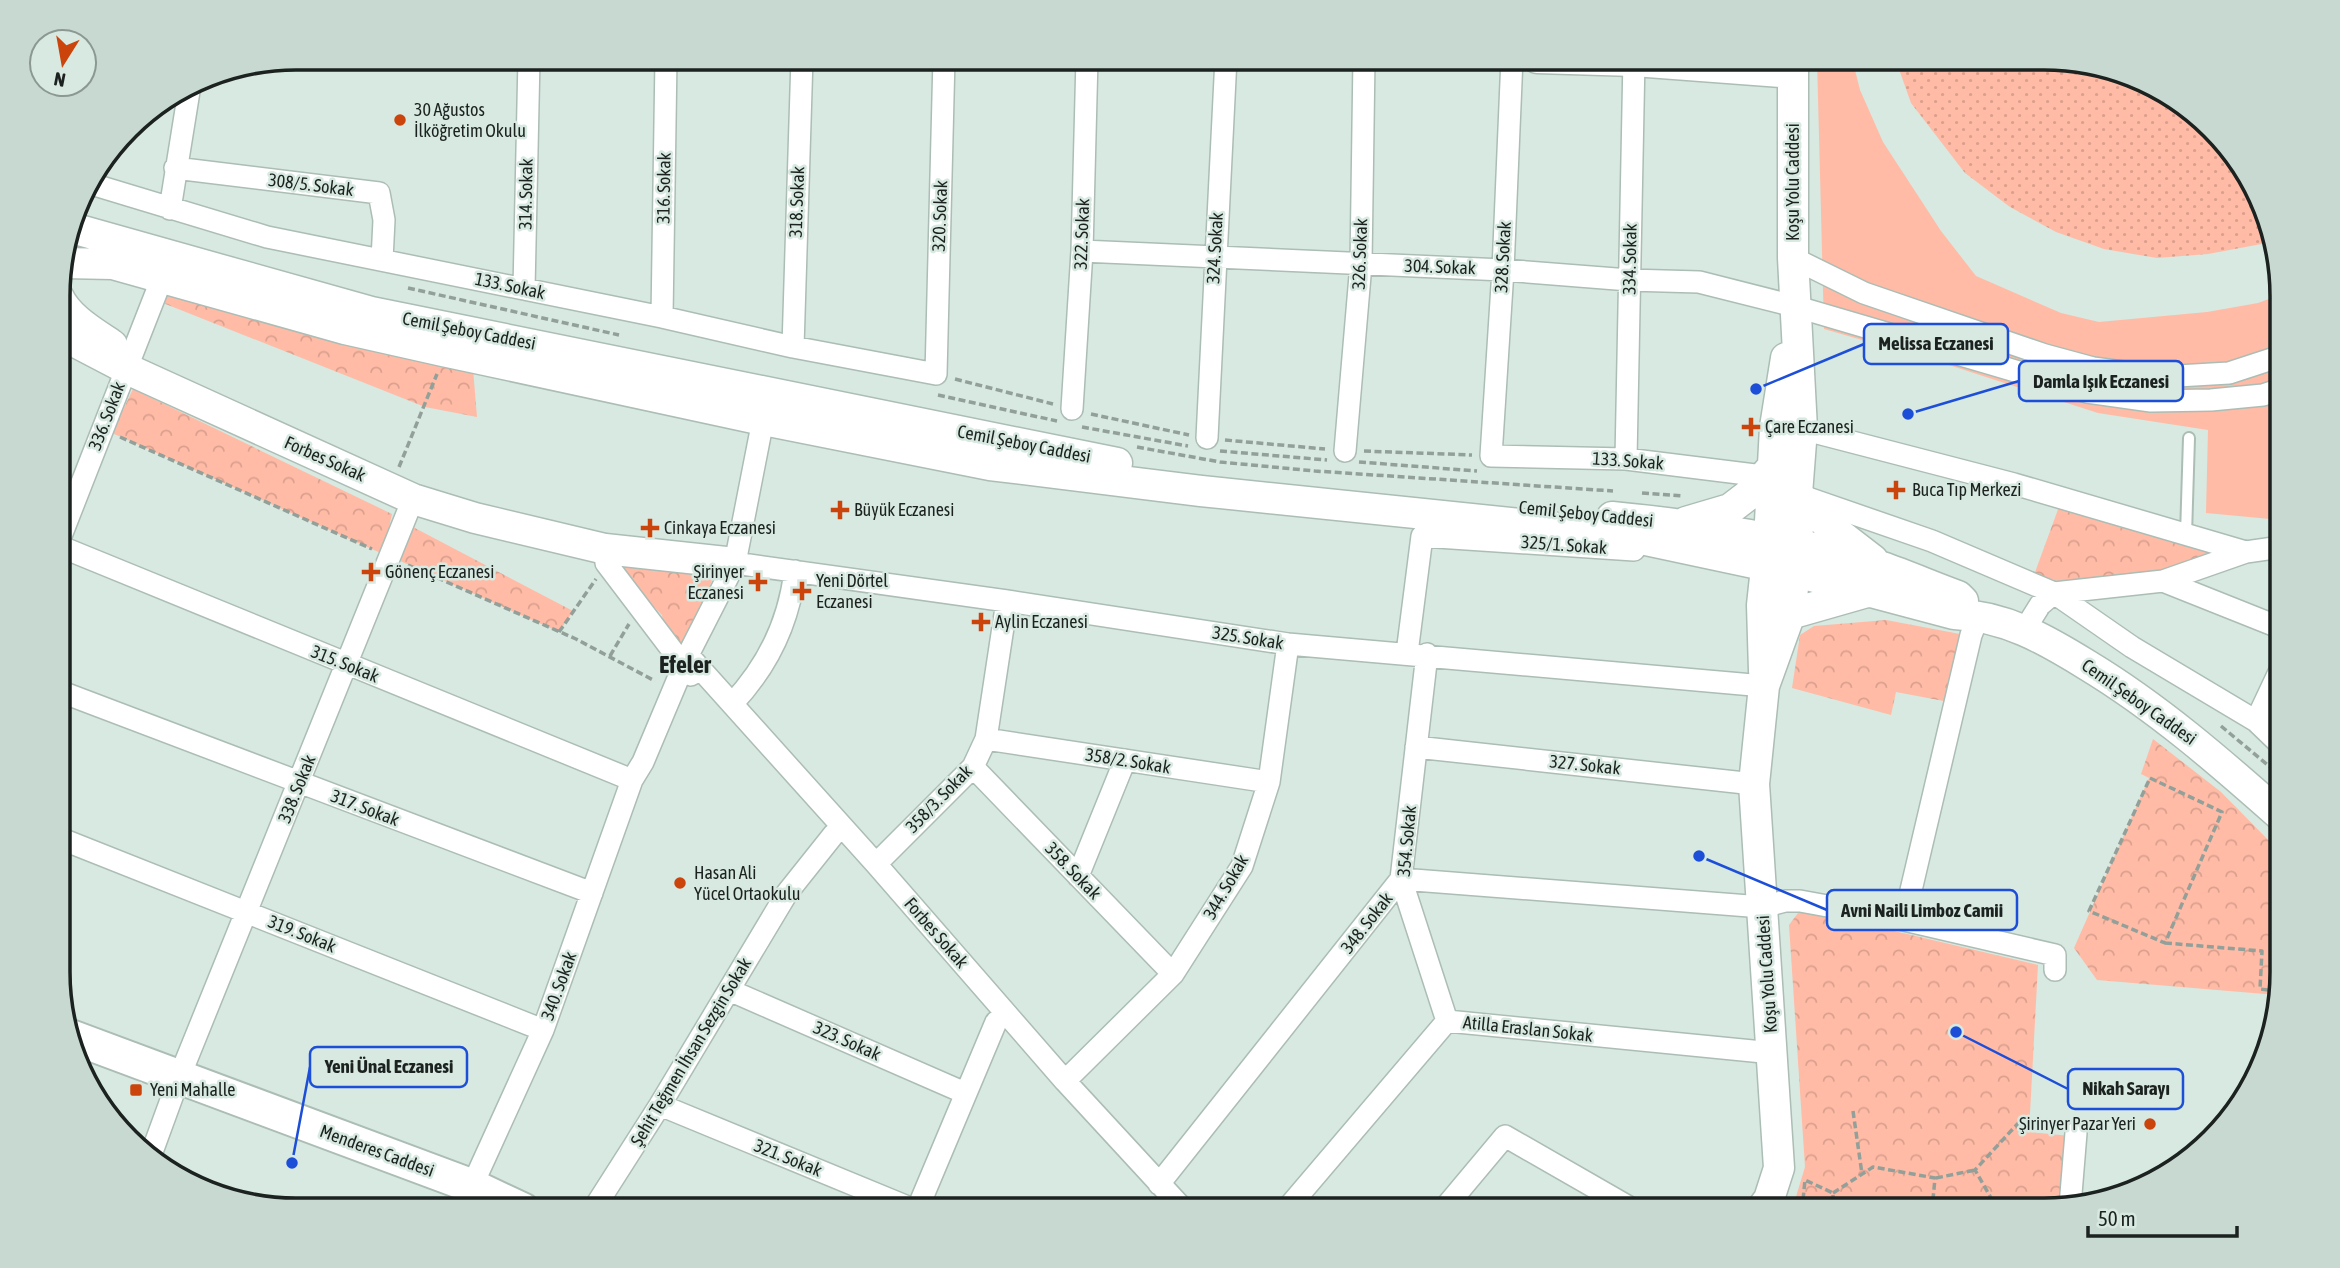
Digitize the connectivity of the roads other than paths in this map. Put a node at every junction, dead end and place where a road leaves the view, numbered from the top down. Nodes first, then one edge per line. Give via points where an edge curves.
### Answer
1 (529, 70) edge
2 (666, 70) edge
3 (802, 70) edge
4 (944, 70) edge
5 (1087, 70) edge
6 (1225, 70) edge
7 (1364, 70) edge
8 (1511, 70) edge
9 (1634, 70) edge
10 (1793, 70) edge
11 (188, 98) edge
12 (175, 168) junction
13 (98, 186) edge
14 (170, 209) junction
15 (80, 230) edge
16 (1082, 251) junction
17 (1215, 257) junction
18 (1793, 258) junction
19 (382, 260) junction
20 (73, 262) edge
21 (1361, 264) junction
22 (1503, 270) junction
23 (162, 278) junction
24 (1629, 280) junction
25 (524, 289) junction
26 (1794, 306) junction
27 (70, 312) edge
28 (662, 317) junction
29 (70, 339) edge
30 (793, 347) junction
31 (2270, 360) edge
32 (125, 368) junction
33 (936, 374) joint
34 (2270, 393) edge
35 (1072, 410) dead end
36 (763, 421) junction
37 (1802, 429) junction
38 (1207, 438) dead end
39 (2189, 438) dead end
40 (1345, 450) dead end
41 (1491, 456) joint
42 (1626, 459) junction
43 (1768, 470) junction
44 (401, 494) junction
45 (1797, 494) junction
46 (70, 515) edge
47 (1681, 524) junction
48 (2186, 535) junction
49 (1422, 536) joint
50 (70, 549) edge
51 (2270, 549) edge
52 (1767, 552) junction
53 (2245, 552) junction
54 (1706, 554) junction
55 (606, 556) junction
56 (1797, 559) junction
57 (735, 563) junction
58 (795, 571) junction
59 (1876, 579) junction
60 (2163, 581) junction
61 (2054, 593) junction
62 (1007, 601) junction
63 (1790, 614) junction
64 (1979, 615) junction
65 (2270, 624) edge
66 (2025, 629) junction
67 (1288, 644) junction
68 (1417, 654) junction
69 (685, 661) junction
70 (347, 665) junction
71 (1764, 686) junction
72 (2270, 692) edge
73 (70, 695) edge
74 (732, 704) junction
75 (2256, 722) junction
76 (2270, 735) edge
77 (986, 739) junction
78 (1416, 747) junction
79 (1125, 760) junction
80 (973, 767) junction
81 (632, 780) junction
82 (1269, 782) junction
83 (299, 783) junction
84 (1754, 784) junction
85 (2270, 806) edge
86 (834, 834) junction
87 (70, 842) edge
88 (876, 864) junction
89 (1078, 876) junction
90 (1401, 879) junction
91 (592, 893) junction
92 (1762, 908) junction
93 (246, 912) junction
94 (1904, 920) junction
95 (2055, 970) dead end
96 (1173, 974) junction
97 (729, 990) junction
98 (1447, 1021) junction
99 (996, 1022) junction
100 (543, 1030) junction
101 (81, 1040) edge
102 (1773, 1053) junction
103 (180, 1078) junction
104 (1065, 1081) junction
105 (965, 1093) junction
106 (660, 1105) junction
107 (2076, 1133) dead end
108 (154, 1147) edge
109 (1159, 1184) junction
110 (472, 1186) junction
111 (2071, 1196) edge
112 (498, 1198) edge
113 (601, 1198) edge
114 (887, 1198) edge
115 (921, 1198) edge
116 (1155, 1198) edge
117 (1172, 1198) edge
118 (1296, 1198) edge
119 (1453, 1198) edge
120 (1613, 1198) edge
121 (1769, 1198) edge

1 - 25 street, 314. Sokak
2 - 28 street, 316. Sokak
3 - 30 street, 318. Sokak
4 - 33 street, 320. Sokak
5 - 16 street, 322. Sokak
6 - 17 street, 324. Sokak
7 - 21 street, 326. Sokak
8 - 22 street, 328. Sokak
9 - 24 street, 334. Sokak
10 - 18 main road, Koşu Yolu Caddesi
11 - 12 street
12 - 14 street
12 - 19 street, 308/5. Sokak via 379,193 384,220
13 - 14 street, 133. Sokak
14 - 19 street, 133. Sokak via 267,237
15 - 47 main road, Cemil Şeboy Caddesi via 370,312 1206,480
16 - 17 street, 304. Sokak
16 - 35 street, 322. Sokak
17 - 21 street, 304. Sokak
17 - 38 street, 324. Sokak
18 - 26 main road, Koşu Yolu Caddesi
18 - 31 street via 1864,293 2094,368 2160,377 2229,373
19 - 25 street, 133. Sokak
20 - 23 main road, Cemil Şeboy Caddesi via 113,264
21 - 22 street, 304. Sokak
21 - 40 street, 326. Sokak
22 - 24 street, 304. Sokak
22 - 41 street, 328. Sokak
23 - 32 street, 336. Sokak
23 - 36 main road, Cemil Şeboy Caddesi via 345,329
24 - 26 street, 304. Sokak via 1699,282
24 - 42 street, 334. Sokak
25 - 28 street, 133. Sokak
26 - 34 street, 304. Sokak via 2087,392 2151,401
26 - 37 main road, Koşu Yolu Caddesi
26 - 43 main road, Koşu Yolu Caddesi
27 - 32 main road via 118,348
28 - 30 street, 133. Sokak
29 - 32 main road, Forbes Sokak
30 - 33 street, 133. Sokak
32 - 44 main road, Forbes Sokak
32 - 46 street, 336. Sokak
36 - 54 main road, Cemil Şeboy Caddesi via 990,464 1618,534
36 - 57 street
37 - 45 main road, Koşu Yolu Caddesi
37 - 48 street
39 - 48 lane
41 - 42 street, 133. Sokak
42 - 43 street, 133. Sokak
43 - 47 main road via 1730,509
43 - 52 main road, Koşu Yolu Caddesi
44 - 55 main road, Forbes Sokak
44 - 70 street, 338. Sokak via 390,557
45 - 56 main road, Koşu Yolu Caddesi
45 - 59 main road
45 - 61 street via 1933,541
47 - 52 main road, Cemil Şeboy Caddesi
48 - 53 street
49 - 54 street, 325/1. Sokak
49 - 68 street, 354. Sokak
50 - 70 street, 315. Sokak
51 - 53 street
52 - 54 main road, Cemil Şeboy Caddesi
52 - 56 main road, Cemil Şeboy Caddesi
52 - 71 main road, Koşu Yolu Caddesi via 1762,605
53 - 60 street
55 - 57 main road, Forbes Sokak
55 - 69 street, Forbes Sokak
56 - 59 main road, Cemil Şeboy Caddesi
56 - 63 main road, Koşu Yolu Caddesi
57 - 58 street, 325. Sokak
57 - 69 street
58 - 62 street, 325. Sokak
58 - 74 street via 792,597 771,650
59 - 63 main road
59 - 64 main road, Cemil Şeboy Caddesi via 1954,614
60 - 61 street
60 - 65 street
61 - 66 street
61 - 75 street via 2132,647
62 - 67 street, 325. Sokak
62 - 77 street, 358/3. Sokak
63 - 71 main road, Koşu Yolu Caddesi
64 - 66 main road, Cemil Şeboy Caddesi
64 - 94 street
66 - 85 main road, Cemil Şeboy Caddesi via 2126,689 2198,743
67 - 68 street, 325. Sokak
67 - 82 street, 344. Sokak
68 - 71 street, 325. Sokak
68 - 78 street, 354. Sokak
69 - 74 street, Forbes Sokak
69 - 81 street
69 - 86 street, Forbes Sokak
70 - 81 street, 315. Sokak
70 - 83 street, 338. Sokak
71 - 84 main road, Koşu Yolu Caddesi
72 - 75 street
73 - 83 street, 317. Sokak
74 - 88 street, Forbes Sokak
75 - 76 street
77 - 79 street, 358/2. Sokak
77 - 80 street, 358/3. Sokak
78 - 84 street, 327. Sokak
78 - 90 street, 354. Sokak
79 - 82 street, 358/2. Sokak
79 - 89 street
80 - 88 street, 358/3. Sokak
80 - 89 street, 358. Sokak
81 - 91 street, 340. Sokak
82 - 96 street, 344. Sokak via 1242,866
83 - 91 street, 317. Sokak
83 - 93 street, 338. Sokak
84 - 92 main road, Koşu Yolu Caddesi
86 - 97 street, Şehit Teğmen İhsan Sezgin Sokak via 787,892
86 - 99 street, Forbes Sokak
87 - 93 street, 319. Sokak
88 - 104 street, Forbes Sokak
89 - 96 street, 358. Sokak
90 - 92 street, 348. Sokak
90 - 98 street, 354. Sokak
90 - 109 street, 348. Sokak
91 - 100 street, 340. Sokak
92 - 94 street, 348. Sokak via 1800,901
92 - 102 main road, Koşu Yolu Caddesi
93 - 100 street, 319. Sokak
93 - 103 street, 338. Sokak
94 - 95 street, 348. Sokak via 2055,955
96 - 104 street, 344. Sokak
97 - 105 street, 323. Sokak
97 - 106 street, Şehit Teğmen İhsan Sezgin Sokak
98 - 102 street, Atilla Eraslan Sokak
98 - 118 street, Atilla Eraslan Sokak
99 - 105 street
99 - 116 street, Forbes Sokak
100 - 110 street, 340. Sokak
101 - 103 main road, Menderes Caddesi
102 - 121 main road, Koşu Yolu Caddesi via 1779,1168
103 - 108 street, 338. Sokak
103 - 110 main road, Menderes Caddesi
104 - 109 street, Forbes Sokak
105 - 115 street
106 - 113 street, Şehit Teğmen İhsan Sezgin Sokak
106 - 114 street, 321. Sokak
107 - 111 street
109 - 117 street, Forbes Sokak
110 - 112 main road, Menderes Caddesi
119 - 120 street via 1505,1136

